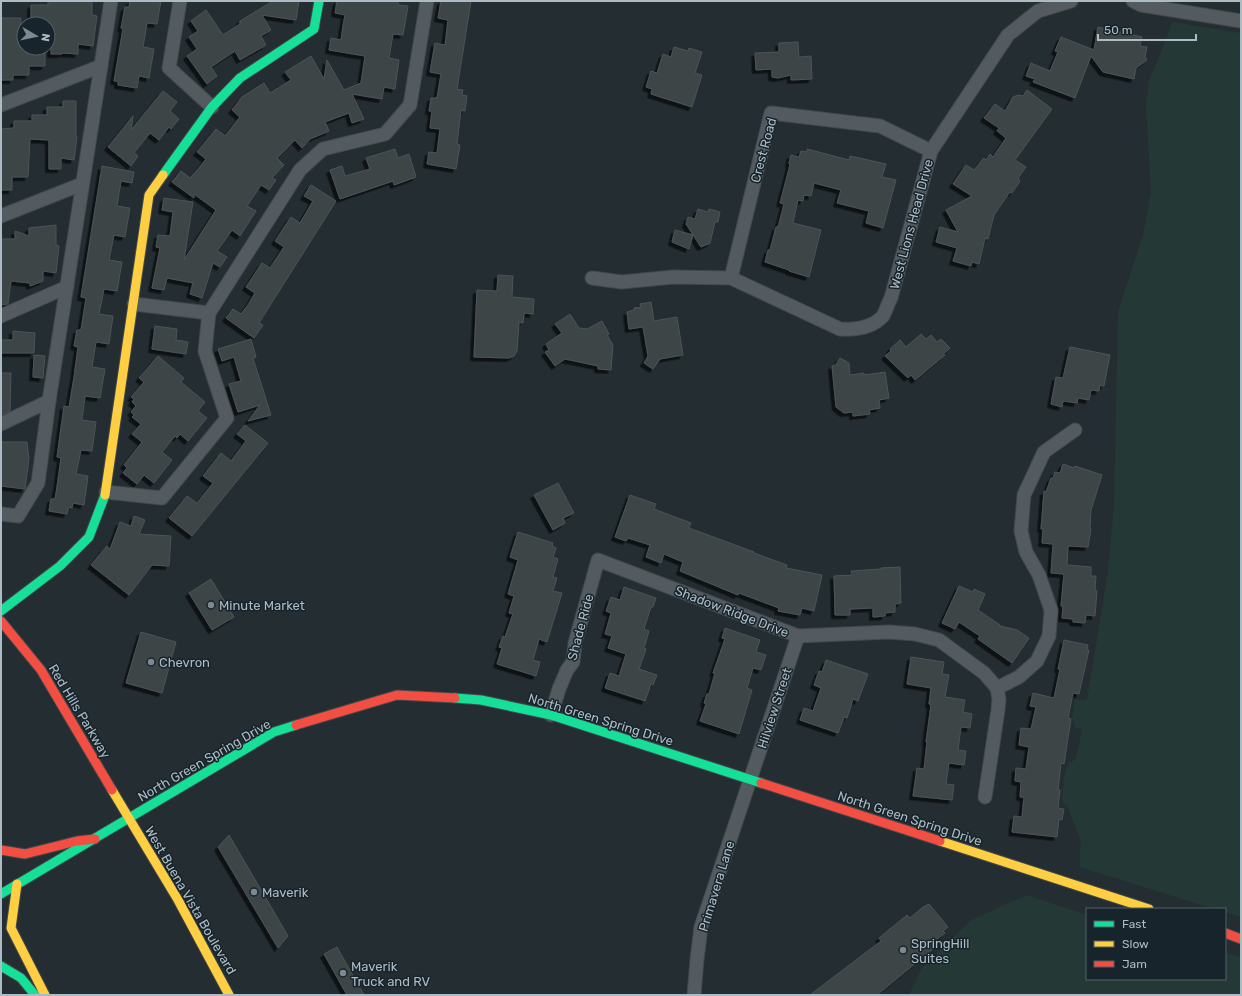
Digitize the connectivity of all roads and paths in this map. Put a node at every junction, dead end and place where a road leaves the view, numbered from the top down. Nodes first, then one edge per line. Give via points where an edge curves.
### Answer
1 (111, 1) edge
2 (180, 1) edge
3 (319, 1) edge
4 (428, 1) edge
5 (1071, 1) edge
6 (1133, 1) edge
7 (1241, 21) edge
8 (101, 66) junction
9 (1, 105) edge
10 (212, 107) junction
11 (930, 151) junction
12 (82, 184) junction
13 (1, 216) edge
14 (592, 278) dead end
15 (731, 278) junction
16 (67, 287) junction
17 (134, 304) junction
18 (209, 314) junction
19 (1, 316) edge
20 (49, 401) junction
21 (1, 424) edge
22 (1075, 430) dead end
23 (106, 492) junction
24 (1, 514) edge
25 (598, 560) joint
26 (1, 611) edge
27 (1, 621) edge
28 (798, 636) junction
29 (997, 688) junction
30 (551, 715) junction
31 (750, 779) junction
32 (985, 797) dead end
33 (129, 819) junction
34 (95, 839) junction
35 (1, 850) edge
36 (17, 884) junction
37 (1, 894) edge
38 (1145, 908) edge
39 (1226, 934) edge
40 (1241, 939) edge
41 (1, 966) edge
42 (35, 995) edge
43 (45, 995) edge
44 (229, 995) edge
45 (694, 995) edge

1 - 8 street
2 - 10 street via 169,68
3 - 10 main road via 314,29 240,78
4 - 18 street via 410,105 386,134 322,149 300,170
5 - 11 street, West Lions Head Drive via 1038,11 1008,35
6 - 7 street via 1141,5
8 - 9 street
8 - 12 street
10 - 17 main road via 149,195
11 - 15 street, Crest Road via 880,126 771,113
11 - 15 street, West Lions Head Drive via 891,298 883,316 870,326 854,330 840,329
12 - 13 street
12 - 16 street
14 - 15 street via 622,282 673,277
16 - 19 street
16 - 20 street
17 - 18 street
17 - 23 main road
18 - 23 street via 205,351 227,418 162,498
20 - 21 street
20 - 24 street via 38,482 18,516
22 - 29 street via 1044,452 1024,495 1021,531 1026,552 1039,575 1051,610 1049,636 1037,661 1019,677
23 - 26 main road via 88,537 60,566
25 - 28 street, Shadow Ridge Drive
25 - 30 street, Shade Ride via 575,643 573,662 559,689
27 - 33 main road, Red Hills Parkway via 41,670
28 - 29 street, Shadow Ridge Drive via 889,632 915,634 939,640 984,673
28 - 31 street, Hilview Street
29 - 32 street via 998,710
30 - 31 main road, North Green Spring Drive
30 - 33 main road, North Green Spring Drive via 481,700 397,695 274,732
31 - 38 main road, North Green Spring Drive
31 - 45 street, Primavera Lane via 701,927
33 - 34 main road, North Green Spring Drive
33 - 44 main road, West Buena Vista Boulevard via 178,900
34 - 35 main road via 25,854
34 - 36 main road, North Green Spring Drive
36 - 37 main road, North Green Spring Drive
36 - 43 main road via 11,928
39 - 40 main road
41 - 42 main road via 21,978

